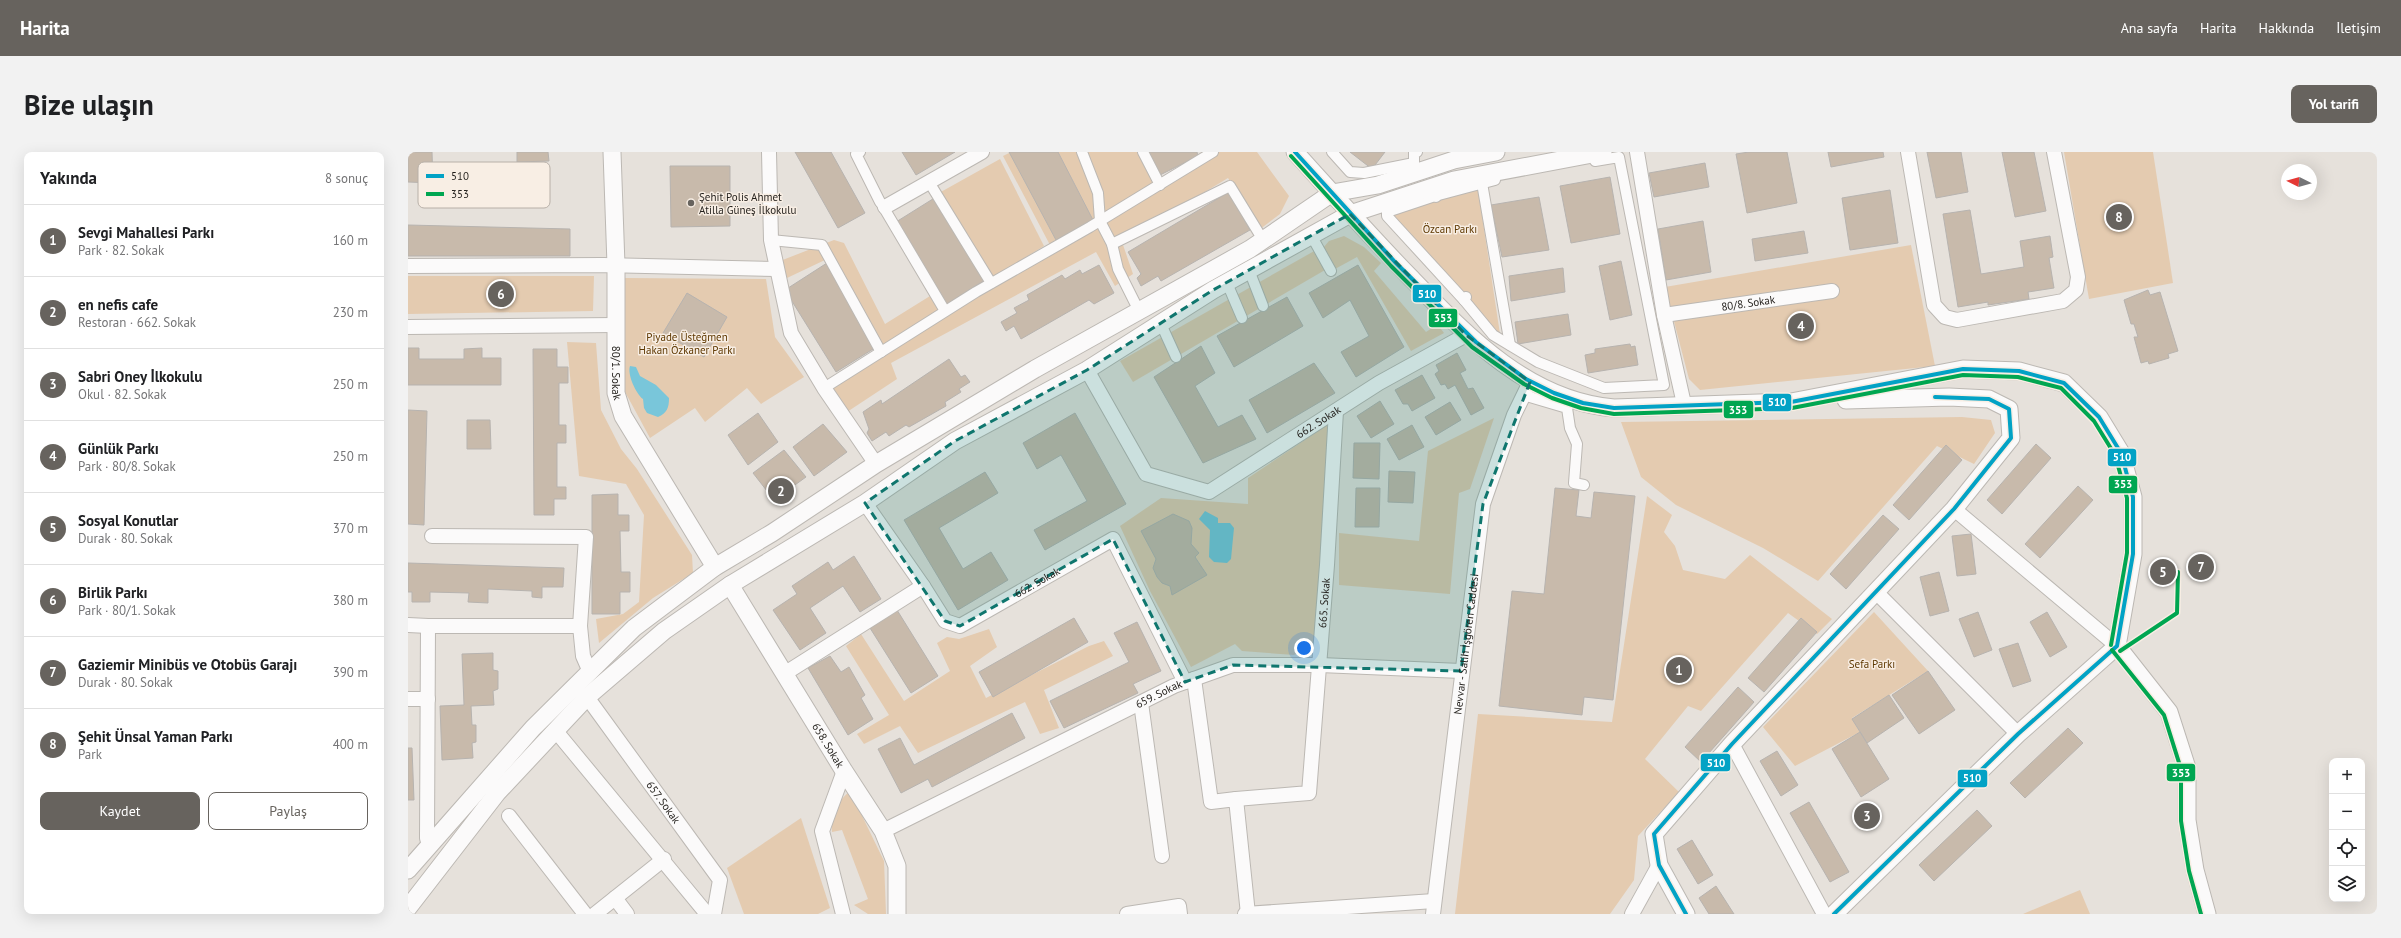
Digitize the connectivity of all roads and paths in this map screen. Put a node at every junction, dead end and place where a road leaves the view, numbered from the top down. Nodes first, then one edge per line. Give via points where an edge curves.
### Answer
1 (612, 152) edge
2 (769, 152) edge
3 (860, 152) edge
4 (976, 152) edge
5 (982, 152) edge
6 (1082, 152) edge
7 (1143, 152) edge
8 (1213, 152) edge
9 (1295, 152) edge
10 (1332, 152) edge
11 (1417, 152) edge
12 (1496, 152) edge
13 (1603, 152) edge
14 (1638, 152) edge
15 (1908, 152) edge
16 (2054, 152) edge
17 (1579, 154) edge
18 (929, 182) junction
19 (1482, 183) junction
20 (1160, 185) junction
21 (1332, 193) junction
22 (882, 205) junction
23 (1350, 214) junction
24 (1100, 221) junction
25 (1311, 235) junction
26 (771, 240) junction
27 (1263, 240) junction
28 (1112, 244) junction
29 (616, 265) junction
30 (408, 266) edge
31 (776, 269) junction
32 (1249, 270) junction
33 (1330, 271) dead end
34 (991, 283) junction
35 (1227, 283) junction
36 (1832, 291) dead end
37 (1264, 306) dead end
38 (946, 311) junction
39 (1139, 311) junction
40 (1664, 315) junction
41 (1242, 318) dead end
42 (1161, 324) junction
43 (615, 325) junction
44 (408, 327) edge
45 (1466, 335) junction
46 (1510, 345) junction
47 (881, 352) junction
48 (1176, 357) dead end
49 (1086, 370) junction
50 (824, 388) junction
51 (1526, 389) junction
52 (1791, 402) junction
53 (1684, 404) junction
54 (1336, 411) junction
55 (876, 464) junction
56 (1584, 485) dead end
57 (865, 503) junction
58 (1954, 509) junction
59 (432, 536) dead end
60 (715, 567) junction
61 (730, 584) junction
62 (923, 586) junction
63 (1877, 593) junction
64 (408, 625) edge
65 (428, 626) junction
66 (580, 626) junction
67 (2117, 646) junction
68 (1320, 665) junction
69 (1461, 670) junction
70 (590, 672) junction
71 (784, 674) junction
72 (1190, 681) junction
73 (587, 697) junction
74 (408, 699) edge
75 (428, 699) junction
76 (1141, 703) junction
77 (555, 730) junction
78 (2018, 734) junction
79 (1732, 744) junction
80 (844, 771) junction
81 (1236, 800) junction
82 (509, 816) dead end
83 (883, 831) junction
84 (429, 844) junction
85 (1162, 856) dead end
86 (664, 859) junction
87 (1659, 865) junction
88 (408, 870) edge
89 (615, 898) junction
90 (1433, 908) edge
91 (411, 910) edge
92 (585, 914) edge
93 (596, 914) edge
94 (627, 914) edge
95 (706, 914) edge
96 (714, 914) edge
97 (843, 914) edge
98 (896, 914) edge
99 (1127, 914) edge
100 (1180, 914) edge
101 (1245, 914) edge
102 (1248, 914) edge
103 (1632, 914) edge
104 (1686, 914) edge
105 (1824, 914) edge
106 (1834, 914) edge
107 (2207, 914) edge

1 - 29 street, 80/1. Sokak
2 - 26 street
3 - 22 street via 856,154
4 - 22 street
5 - 18 street
6 - 24 street via 1098,193
7 - 20 street
8 - 20 street
9 - 21 street
10 - 11 street via 1350,172 1364,173 1414,163 1414,153
12 - 21 street via 1454,160 1378,185
13 - 17 street
14 - 40 street
15 - 16 street via 1934,305 1945,317 1958,320 2063,301 2076,290 2078,277
17 - 23 street via 1454,180
18 - 22 street
18 - 34 street
19 - 46 street
19 - 46 street via 1396,208 1387,212 1387,216 1465,298 1493,335
19 - 46 street via 1619,157 1664,385 1604,388 1538,362
20 - 24 street
21 - 23 street
21 - 27 street
22 - 38 street
23 - 25 street
23 - 45 street
24 - 28 street
24 - 34 street
25 - 32 street
25 - 33 street
26 - 31 street
26 - 47 street via 822,245
27 - 28 street via 1230,186
27 - 39 street
28 - 39 street via 1118,269
29 - 30 street
29 - 31 street
29 - 43 street, 80/1. Sokak
31 - 50 street via 791,333
32 - 35 street
32 - 37 street
34 - 38 street
35 - 41 street
35 - 42 street
36 - 40 street, 80/8. Sokak
38 - 47 street
39 - 55 street via 1034,369
40 - 53 street
42 - 48 street
42 - 49 street
43 - 44 street
43 - 60 street, 80/1. Sokak via 616,393 623,416
45 - 51 street
45 - 54 street, 662. Sokak via 1379,383
47 - 50 street
49 - 54 street, 662. Sokak via 1146,474 1209,492
49 - 57 street via 955,441
50 - 55 street
51 - 53 street via 1589,406 1614,408
51 - 56 street via 1567,408 1570,428 1577,444 1574,483
51 - 69 street, Nevvar - Salih İşgören Caddesi via 1483,504
52 - 53 street
52 - 58 street via 1949,397 1990,399 2009,409 2011,438
52 - 67 street via 1963,370 2019,371 2064,383 2099,417 2121,453 2133,497 2133,554
54 - 68 street, 665. Sokak
55 - 60 street via 772,533
57 - 61 street
57 - 62 street, 662. Sokak
58 - 63 street
58 - 67 street
59 - 66 street via 586,537
60 - 70 street via 634,628
61 - 71 street, 658. Sokak
61 - 73 street via 664,631
62 - 71 street
62 - 72 street, 662. Sokak via 945,621 960,626 1113,539
63 - 78 street
63 - 79 street
64 - 65 street
65 - 66 street
65 - 75 street
66 - 70 street via 583,656
67 - 78 street
67 - 107 street via 2169,712 2187,768 2187,820 2195,870
68 - 69 street, 659. Sokak
68 - 72 street, 659. Sokak via 1233,666
68 - 81 street, 665. Sokak via 1309,793
69 - 90 street, Nevvar - Salih İşgören Caddesi
70 - 84 street via 533,728
71 - 80 street, 658. Sokak
72 - 76 street, 659. Sokak
72 - 81 street via 1211,802
73 - 77 street
73 - 96 street, 657. Sokak via 720,880
74 - 75 street
75 - 84 street
76 - 83 street, 659. Sokak
76 - 85 street
77 - 86 street
77 - 91 street via 497,793
78 - 106 street
79 - 87 street via 1654,834
79 - 105 street
80 - 83 street, 658. Sokak
80 - 97 street via 822,830
81 - 102 street
82 - 92 street
83 - 98 street, 658. Sokak via 897,866
84 - 88 street
86 - 89 street
86 - 95 street
87 - 103 street
87 - 104 street
89 - 93 street
89 - 94 street
90 - 102 street
99 - 100 street via 1179,906
101 - 102 street

